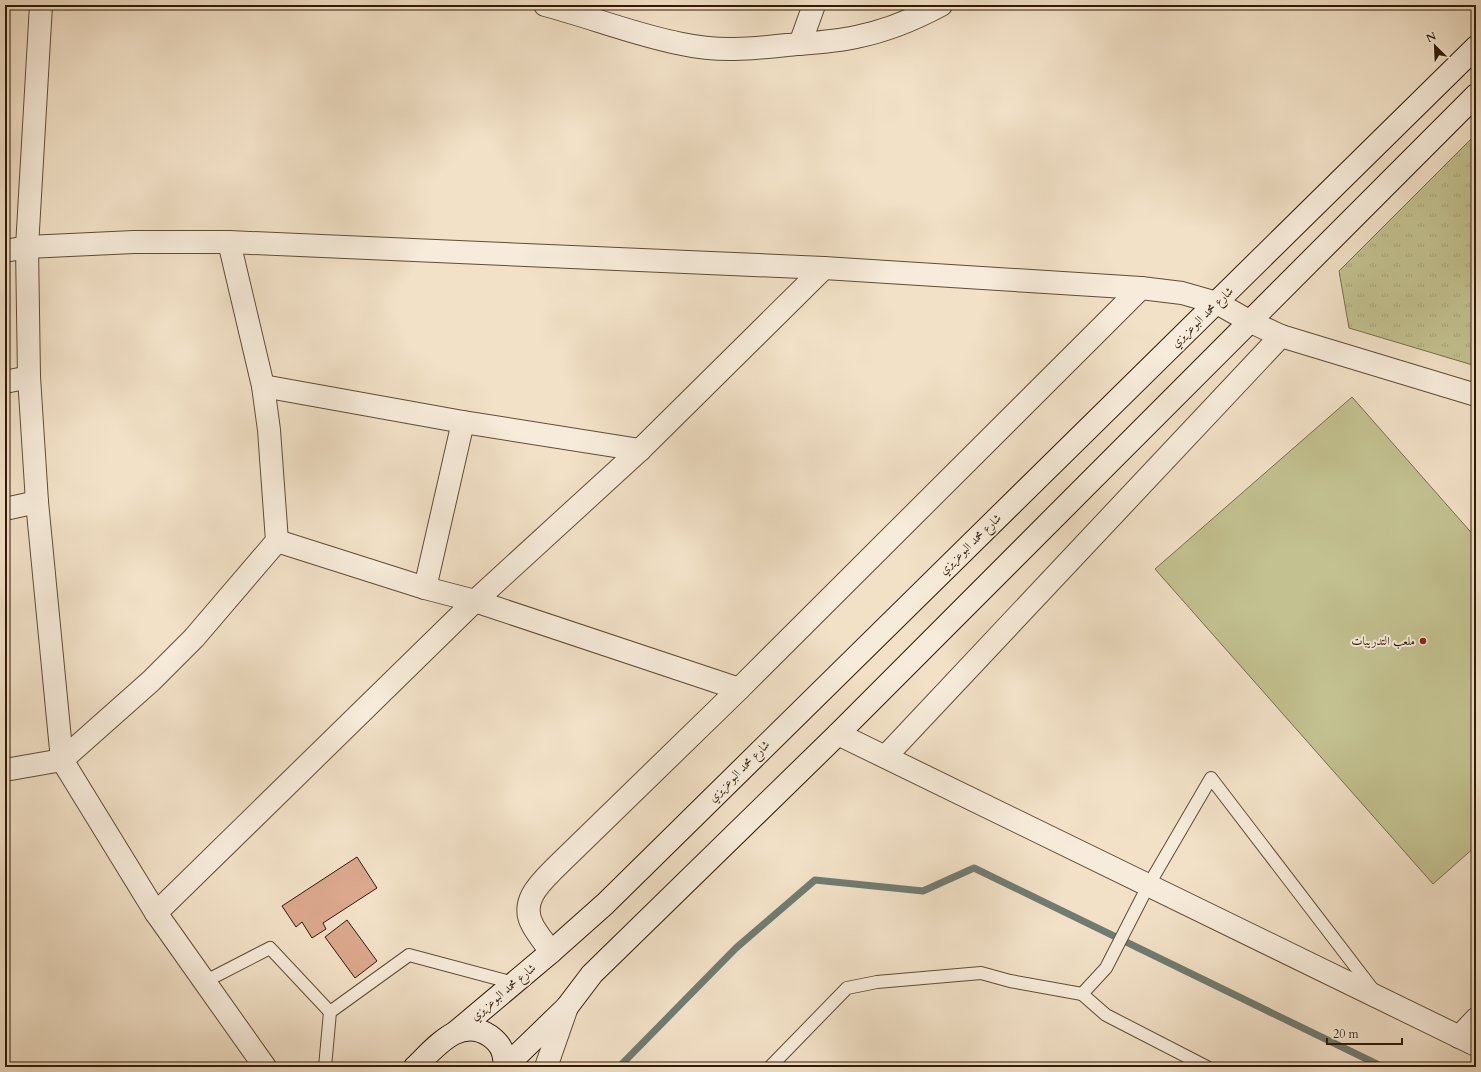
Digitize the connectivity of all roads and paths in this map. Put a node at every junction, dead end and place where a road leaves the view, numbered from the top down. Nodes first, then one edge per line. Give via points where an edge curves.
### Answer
1 (41, 5) edge
2 (545, 5) edge
3 (814, 5) edge
4 (941, 5) edge
5 (571, 8) edge
6 (800, 44) junction
7 (1476, 48) edge
8 (1476, 95) edge
9 (229, 242) junction
10 (27, 247) junction
11 (5, 251) edge
12 (824, 268) junction
13 (1141, 288) junction
14 (1217, 303) junction
15 (1249, 321) junction
16 (1281, 336) junction
17 (29, 377) junction
18 (5, 382) edge
19 (263, 386) junction
20 (1476, 395) edge
21 (463, 422) junction
22 (640, 450) junction
23 (37, 502) junction
24 (5, 509) edge
25 (277, 541) junction
26 (425, 588) junction
27 (475, 601) junction
28 (739, 689) junction
29 (838, 734) junction
30 (886, 756) junction
31 (62, 760) junction
32 (5, 770) edge
33 (1148, 886) junction
34 (156, 913) junction
35 (551, 952) junction
36 (204, 982) junction
37 (514, 983) junction
38 (1082, 994) junction
39 (1380, 998) junction
40 (568, 1007) junction
41 (330, 1012) junction
42 (1476, 1019) edge
43 (456, 1032) junction
44 (1467, 1041) edge
45 (265, 1067) edge
46 (325, 1067) edge
47 (416, 1067) edge
48 (505, 1067) edge
49 (546, 1067) edge
50 (770, 1067) edge
51 (1207, 1067) edge

1 - 10 street
2 - 5 street
3 - 6 street
4 - 6 street via 862,36
5 - 6 street via 615,27 681,44 740,50
7 - 14 street, شارع محمد البوعزيزي
8 - 15 street
9 - 10 street via 134,242
9 - 12 street
9 - 19 street
10 - 11 street
10 - 17 street
12 - 13 street
12 - 22 street
13 - 14 street via 1182,293
13 - 28 street
14 - 15 street
14 - 35 street, شارع محمد البوعزيزي via 605,904
15 - 16 street
15 - 29 street
16 - 20 street
16 - 30 street
17 - 18 street
17 - 23 street
19 - 21 street
19 - 25 street via 269,430
21 - 22 street
21 - 26 street
22 - 27 street
23 - 24 street
23 - 31 street
25 - 26 street
25 - 31 street via 194,638 151,681
26 - 27 street
27 - 28 street
27 - 34 street
28 - 35 street via 536,888 529,902 529,917 532,926
29 - 30 street
29 - 40 street via 592,974
30 - 33 street
31 - 32 street
31 - 34 street
33 - 38 lane via 1106,968
33 - 39 street
33 - 39 lane via 1211,778
34 - 36 street
35 - 37 street, شارع محمد البوعزيزي
36 - 41 lane via 270,948
36 - 45 street
37 - 41 lane via 409,955
37 - 43 street, شارع محمد البوعزيزي
38 - 50 lane via 1010,981 981,972 877,982 846,988
38 - 51 lane via 1106,1015
39 - 44 street
40 - 48 street
40 - 49 street
41 - 46 lane
42 - 44 street
43 - 47 street, شارع محمد البوعزيزي
43 - 48 street via 470,1029 485,1033 496,1041 504,1053

